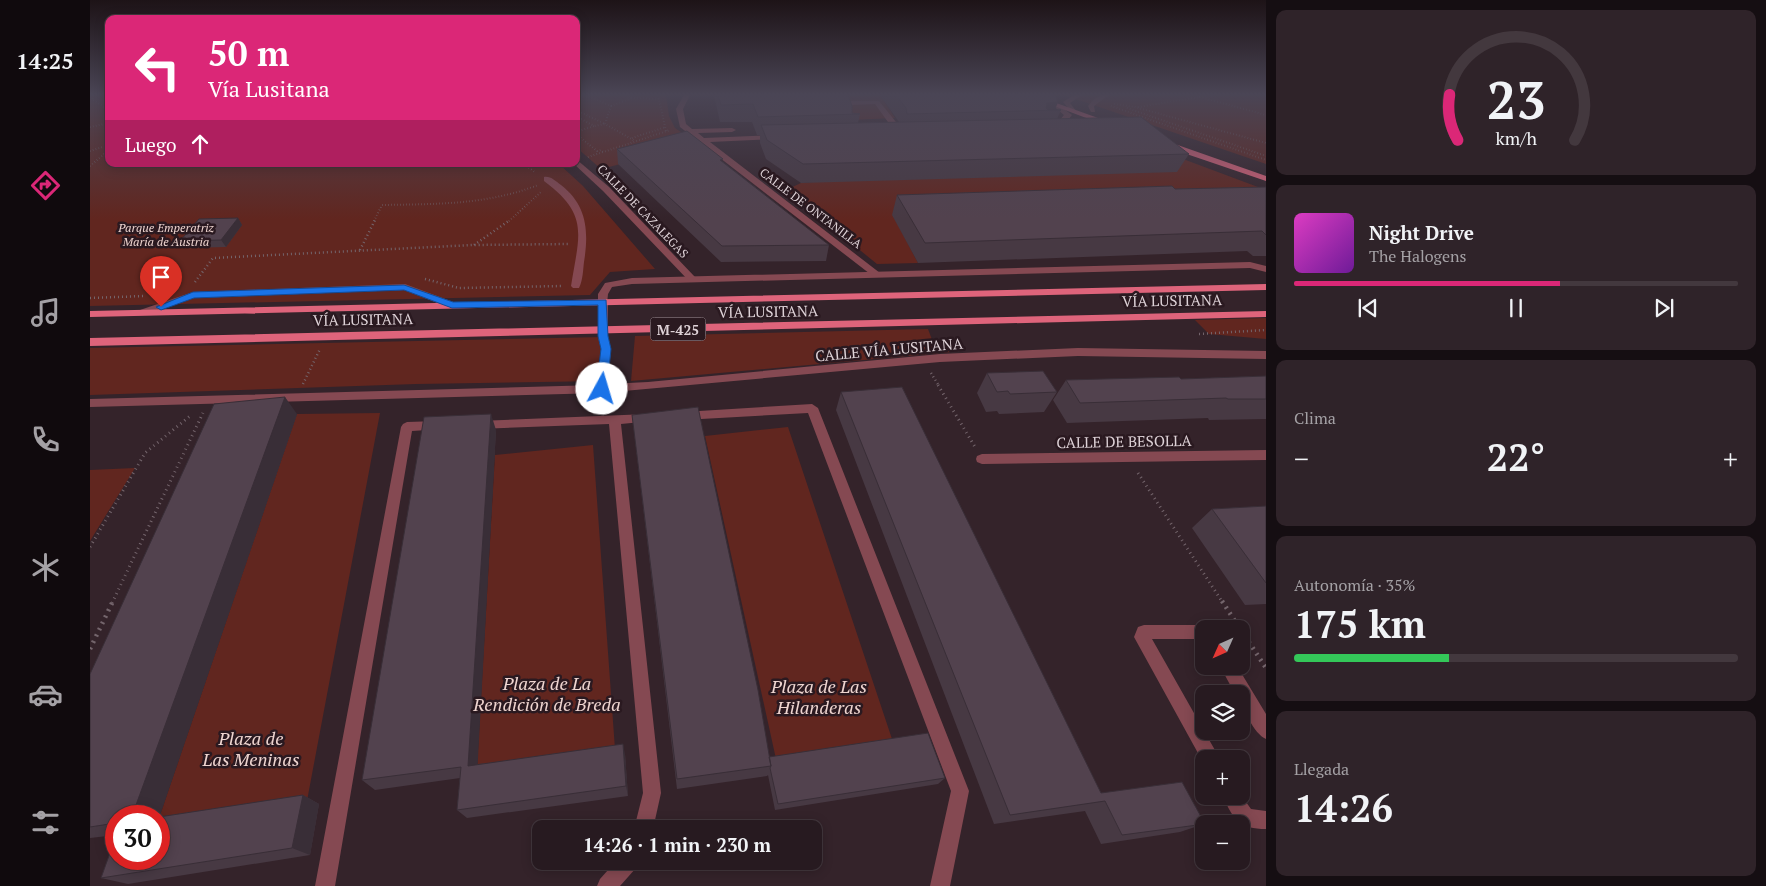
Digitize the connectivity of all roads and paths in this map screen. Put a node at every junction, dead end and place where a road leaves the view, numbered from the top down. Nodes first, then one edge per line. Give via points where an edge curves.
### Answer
1 (627, 136) edge
2 (640, 136) edge
3 (651, 136) edge
4 (697, 136) edge
5 (743, 136) edge
6 (1166, 136) edge
7 (1197, 136) edge
8 (1208, 136) edge
9 (1242, 136) edge
10 (580, 137) edge
11 (632, 139) junction
12 (702, 140) junction
13 (636, 142) junction
14 (1266, 143) edge
15 (1165, 144) edge
16 (105, 146) edge
17 (105, 150) edge
18 (91, 151) edge
19 (604, 152) junction
20 (105, 153) edge
21 (1266, 156) edge
22 (588, 158) dead end
23 (1266, 160) edge
24 (580, 165) edge
25 (90, 166) edge
26 (1266, 171) edge
27 (547, 179) junction
28 (1266, 179) edge
29 (581, 244) junction
30 (473, 245) junction
31 (360, 251) junction
32 (1266, 269) edge
33 (877, 275) junction
34 (692, 278) junction
35 (576, 286) dead end
36 (192, 287) dead end
37 (1266, 287) edge
38 (603, 302) junction
39 (452, 305) junction
40 (144, 312) junction
41 (90, 314) edge
42 (1266, 314) edge
43 (1266, 330) edge
44 (603, 331) junction
45 (1199, 334) dead end
46 (90, 342) edge
47 (323, 343) dead end
48 (1266, 355) edge
49 (922, 360) junction
50 (303, 385) dead end
51 (602, 389) junction
52 (210, 399) junction
53 (90, 403) edge
54 (615, 420) junction
55 (466, 425) edge
56 (446, 426) edge
57 (1266, 455) edge
58 (982, 459) joint
59 (1136, 471) dead end
60 (90, 547) edge
61 (1234, 620) edge
62 (1195, 632) edge
63 (1250, 644) edge
64 (90, 648) edge
65 (1266, 668) edge
66 (1233, 675) edge
67 (1266, 730) edge
68 (1206, 750) edge
69 (1237, 805) edge
70 (645, 820) edge
71 (1266, 820) edge
72 (621, 870) edge
73 (325, 886) edge
74 (607, 886) edge
75 (940, 886) edge

1 - 11 path
2 - 11 path
3 - 13 path
4 - 12 street, CALLE DE ONTANILLA
5 - 12 street
6 - 26 main road
7 - 23 path
8 - 21 path
9 - 14 path
10 - 19 path via 597,152
11 - 13 path
12 - 33 street, CALLE DE ONTANILLA
13 - 19 path
15 - 28 main road
16 - 18 path
17 - 18 path
19 - 22 path
20 - 25 path
24 - 34 street, CALLE DE CAZALEGAS
27 - 29 street via 568,195 581,214
27 - 30 path via 540,194 516,216
27 - 31 path via 525,191 492,199 382,205
29 - 30 path
29 - 35 street
30 - 31 path
31 - 36 path via 213,258
32 - 33 street via 1250,265
33 - 34 street
34 - 38 street via 618,282 608,285
37 - 38 main road, VÍA LUSITANA / M-425
38 - 39 main road, VÍA LUSITANA / M-425
38 - 44 street
39 - 40 main road, VÍA LUSITANA / M-425
39 - 40 street via 404,287 193,295
40 - 41 main road, VÍA LUSITANA / M-425
42 - 44 main road, VÍA LUSITANA / M-425
43 - 45 path
44 - 46 main road, VÍA LUSITANA / M-425
44 - 51 street via 606,349
47 - 50 path, VÍA LUSITANA
48 - 49 street, CALLE VÍA LUSITANA via 1078,352
49 - 51 street, CALLE VÍA LUSITANA
49 - 58 path
51 - 52 street
52 - 53 street
52 - 60 path via 145,453
52 - 64 path
54 - 55 street
54 - 70 street via 652,793
54 - 75 street via 812,408 960,791
56 - 73 street via 407,427
57 - 58 street, CALLE DE BESOLLA
59 - 61 path
62 - 68 street via 1144,632 1142,637
63 - 65 path
66 - 67 street
69 - 71 street via 1250,820
72 - 74 street

